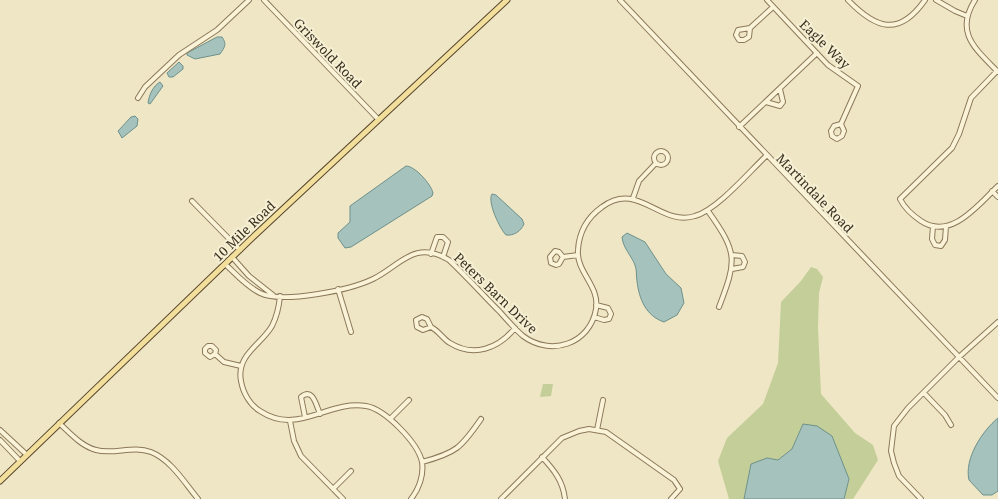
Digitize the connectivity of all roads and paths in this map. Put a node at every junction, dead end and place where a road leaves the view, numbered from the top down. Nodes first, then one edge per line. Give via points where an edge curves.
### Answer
1 (249, 0) edge
2 (264, 0) edge
3 (507, 0) edge
4 (620, 0) edge
5 (767, 0) edge
6 (848, 0) edge
7 (925, 0) edge
8 (936, 0) edge
9 (975, 0) edge
10 (773, 6) junction
11 (967, 16) junction
12 (750, 28) dead end
13 (817, 53) junction
14 (998, 72) edge
15 (780, 89) junction
16 (138, 98) dead end
17 (766, 102) junction
18 (378, 119) junction
19 (841, 124) dead end
20 (739, 127) junction
21 (766, 156) junction
22 (656, 163) dead end
23 (998, 186) edge
24 (992, 191) junction
25 (998, 197) edge
26 (633, 198) junction
27 (192, 201) dead end
28 (708, 211) junction
29 (933, 226) junction
30 (946, 226) junction
31 (240, 250) junction
32 (431, 254) junction
33 (578, 255) junction
34 (732, 255) junction
35 (443, 257) junction
36 (563, 257) dead end
37 (232, 258) junction
38 (225, 264) junction
39 (732, 269) junction
40 (338, 289) junction
41 (273, 295) junction
42 (280, 296) junction
43 (596, 305) junction
44 (719, 307) dead end
45 (594, 317) junction
46 (998, 322) edge
47 (431, 327) dead end
48 (515, 328) junction
49 (350, 332) dead end
50 (215, 354) dead end
51 (959, 357) junction
52 (241, 366) junction
53 (924, 393) junction
54 (998, 398) edge
55 (409, 400) dead end
56 (603, 400) dead end
57 (320, 414) junction
58 (304, 417) junction
59 (390, 419) junction
60 (481, 419) dead end
61 (290, 421) junction
62 (59, 423) junction
63 (951, 424) dead end
64 (0, 430) edge
65 (597, 430) junction
66 (0, 440) edge
67 (27, 455) junction
68 (542, 457) junction
69 (20, 461) junction
70 (422, 462) junction
71 (352, 471) dead end
72 (0, 481) edge
73 (333, 489) junction
74 (198, 499) edge
75 (343, 499) edge
76 (411, 499) edge
77 (502, 499) edge
78 (564, 499) edge
79 (671, 499) edge
80 (921, 499) edge

1 - 16 street via 213,33 179,55 145,87
2 - 18 street, Griswold Road
3 - 18 main road, 10 Mile Road
4 - 20 street, Martindale Road
5 - 10 street, Eagle Way
6 - 7 street via 868,19 876,23 889,24 909,19
8 - 11 street
9 - 11 street
10 - 12 street
10 - 13 street, Eagle Way
11 - 14 street via 967,31 972,44
13 - 15 street
13 - 19 street, Eagle Way via 840,75 858,86
14 - 29 street via 971,98 952,148 900,199 913,216
15 - 17 street
15 - 17 street via 783,102 780,106
17 - 20 street
18 - 31 main road, 10 Mile Road
20 - 21 street, Martindale Road
21 - 28 street
21 - 51 street, Martindale Road
22 - 26 street via 639,181
23 - 24 street
24 - 25 street
24 - 30 street via 962,219
26 - 28 street via 675,217 694,217
26 - 33 street, Peters Barn Drive via 609,203 595,214 582,228
27 - 31 street
28 - 34 street via 726,239
29 - 30 street
29 - 30 street via 932,239 935,245 940,246 945,240
31 - 37 main road, 10 Mile Road
32 - 35 street, Peters Barn Drive
32 - 35 street, Peters Barn Drive via 434,240 443,236 448,242
32 - 40 street, Peters Barn Drive via 407,256 372,280
33 - 36 street
33 - 43 street, Peters Barn Drive via 583,271 592,284
34 - 39 street
34 - 39 street via 742,256 745,262 743,267
35 - 48 street, Peters Barn Drive via 456,267
37 - 38 main road, 10 Mile Road
37 - 41 street, Peters Barn Drive via 255,282
38 - 41 street, Peters Barn Drive via 248,286 260,293
38 - 62 main road, 10 Mile Road
39 - 44 street
40 - 42 street, Peters Barn Drive via 291,298
40 - 49 street
41 - 42 street, Peters Barn Drive
42 - 52 street via 279,308 271,327 248,352
43 - 45 street, Peters Barn Drive
43 - 45 street via 608,308 612,314 609,319 604,320
45 - 48 street, Peters Barn Drive via 579,337 568,344 554,347 538,344
46 - 51 street
47 - 48 street via 451,344 474,350 490,348
50 - 52 street via 224,362
51 - 53 street
51 - 54 street, Martindale Road
52 - 61 street via 241,382 252,405 278,420
53 - 63 street
53 - 80 street via 894,426 892,451 899,476
55 - 59 street
56 - 65 street
57 - 58 street
57 - 58 street via 313,396 305,394 301,398
57 - 59 street via 348,406 366,406 385,414
58 - 61 street
59 - 70 street via 413,444
60 - 70 street via 466,440 452,452
61 - 73 street via 294,441 302,456
62 - 67 main road, 10 Mile Road
62 - 74 street via 77,440 96,450 139,449 157,455 172,468
64 - 67 street
65 - 68 street via 570,434
65 - 79 street via 606,432 674,480 680,489
66 - 69 street
67 - 69 main road, 10 Mile Road
68 - 77 street
68 - 78 street via 558,477
69 - 72 main road, 10 Mile Road
70 - 76 street via 421,481
71 - 73 street
73 - 75 street

